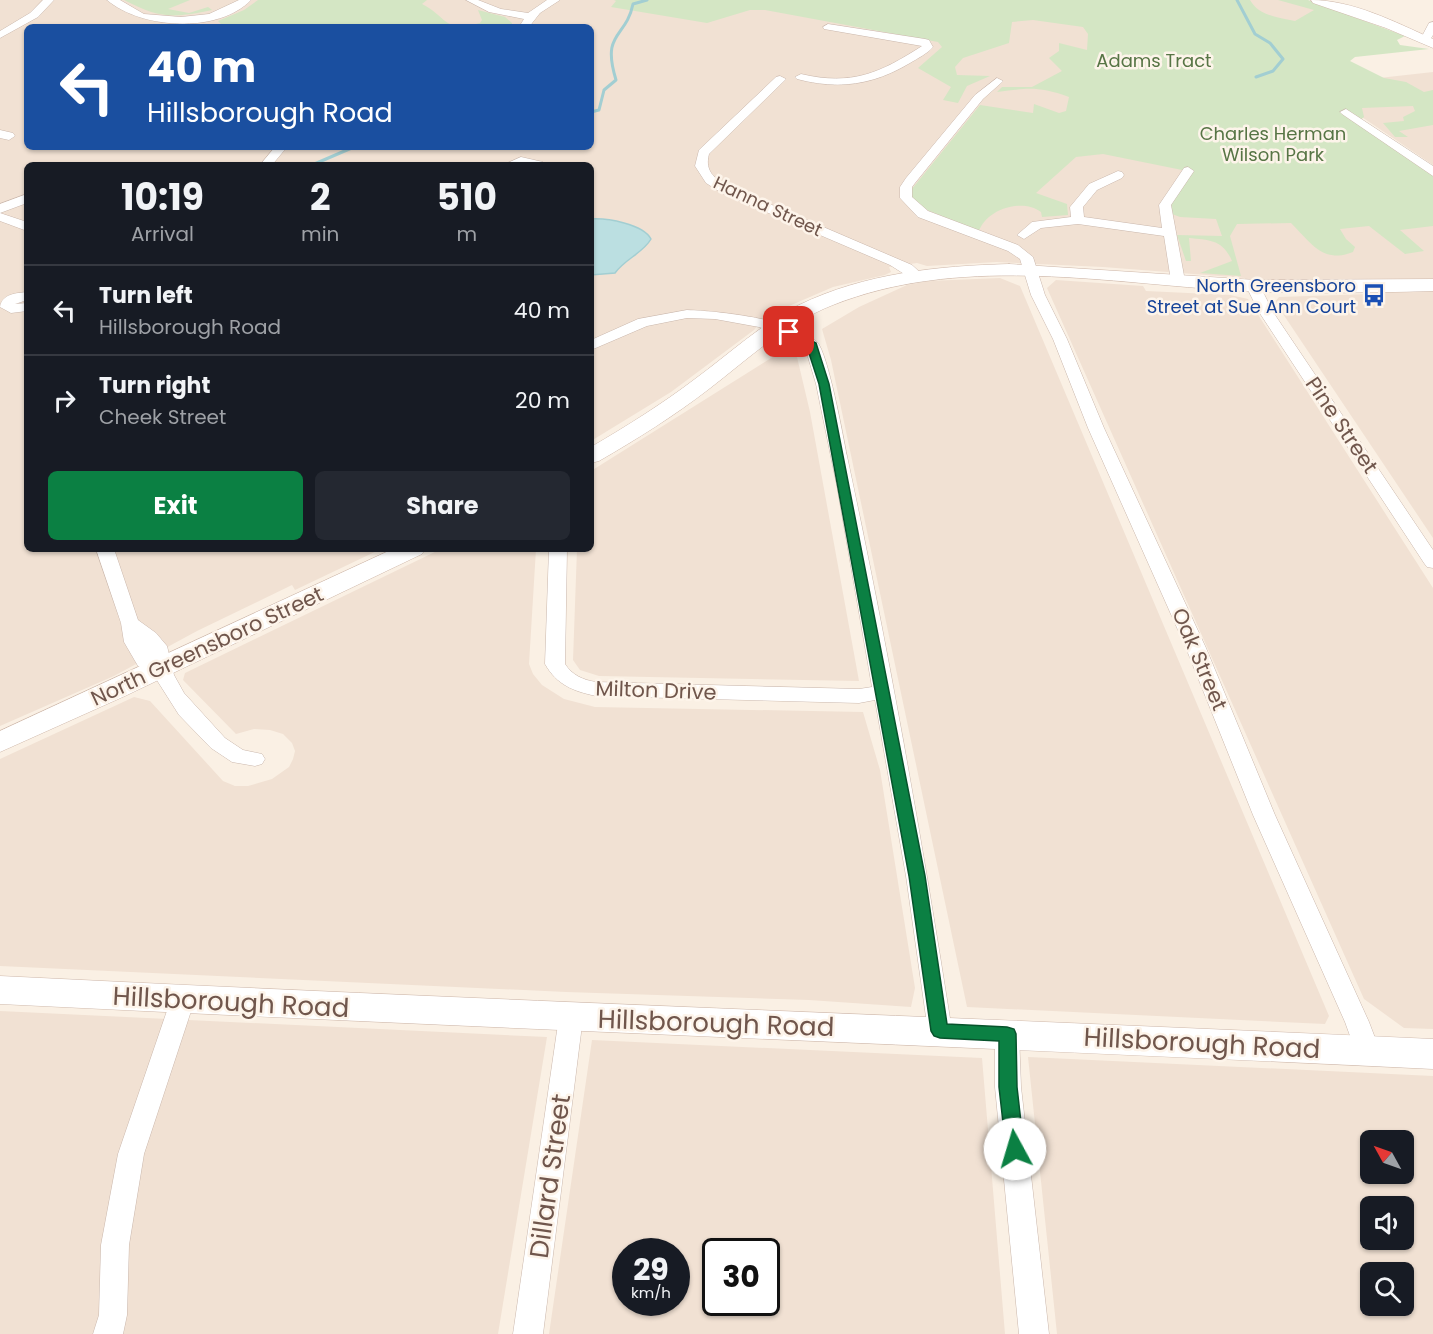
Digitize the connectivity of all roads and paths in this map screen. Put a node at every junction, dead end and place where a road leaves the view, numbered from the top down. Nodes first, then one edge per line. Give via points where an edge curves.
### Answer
1 (49, 0) edge
2 (112, 0) edge
3 (246, 0) edge
4 (471, 0) edge
5 (555, 0) edge
6 (1318, 0) edge
7 (530, 16) junction
8 (147, 17) junction
9 (134, 23) dead end
10 (526, 24) edge
11 (1433, 25) edge
12 (828, 27) dead end
13 (0, 35) edge
14 (1429, 42) edge
15 (997, 81) dead end
16 (1346, 112) dead end
17 (278, 150) edge
18 (268, 162) edge
19 (1188, 171) dead end
20 (1433, 172) edge
21 (1118, 175) dead end
22 (24, 199) edge
23 (0, 209) edge
24 (0, 217) edge
25 (1077, 220) junction
26 (24, 226) edge
27 (1170, 232) junction
28 (1024, 235) dead end
29 (1031, 270) junction
30 (917, 276) junction
31 (1178, 281) junction
32 (1253, 286) junction
33 (1431, 287) edge
34 (24, 296) edge
35 (24, 307) edge
36 (776, 327) junction
37 (594, 343) edge
38 (594, 454) edge
39 (106, 552) edge
40 (407, 552) edge
41 (558, 552) edge
42 (1433, 563) edge
43 (160, 669) junction
44 (883, 692) junction
45 (0, 742) edge
46 (255, 759) dead end
47 (0, 990) edge
48 (183, 999) junction
49 (571, 1017) junction
50 (940, 1031) junction
51 (1007, 1034) junction
52 (1367, 1050) junction
53 (1433, 1054) edge
54 (108, 1334) edge
55 (528, 1334) edge
56 (1034, 1334) edge

1 - 13 street via 34,15
2 - 8 street
3 - 8 street via 229,10 199,17
4 - 7 street via 496,11
5 - 7 street
6 - 14 main road
7 - 10 street
8 - 9 street
11 - 14 street
12 - 30 street, Hanna Street via 925,42 928,47 896,68 858,83 836,85 785,72 703,153 700,165 707,178 726,190 895,262
15 - 29 street via 979,97 910,181 906,198 932,219 1022,253
16 - 20 street
17 - 18 street
19 - 27 street via 1165,205
21 - 25 street via 1093,187 1076,207
22 - 23 street
24 - 26 street
25 - 27 street
25 - 28 street via 1037,225
27 - 31 street
29 - 30 main road
29 - 31 main road
29 - 52 street, Oak Street via 1038,295 1191,638
30 - 36 main road via 832,298
31 - 32 main road
32 - 33 main road
32 - 42 street, Pine Street via 1266,312
34 - 35 street via 6,305 11,309
36 - 37 street via 736,318 687,314 643,322
36 - 38 main road via 683,399
36 - 44 street via 807,341 815,351 845,486
39 - 43 street via 134,642 145,662
40 - 43 main road, North Greensboro Street
41 - 44 street, Milton Drive via 555,664 560,674 575,684 596,690 859,696
43 - 45 main road, North Greensboro Street
43 - 46 street via 196,722 227,751
44 - 50 street via 917,876
47 - 48 main road, Hillsborough Road
48 - 49 main road, Hillsborough Road
48 - 54 street via 131,1154 115,1245 113,1315
49 - 50 main road, Hillsborough Road
49 - 55 street, Dillard Street
50 - 51 main road, Hillsborough Road
51 - 52 main road, Hillsborough Road
51 - 56 street via 1008,1087
52 - 53 main road, Hillsborough Road

